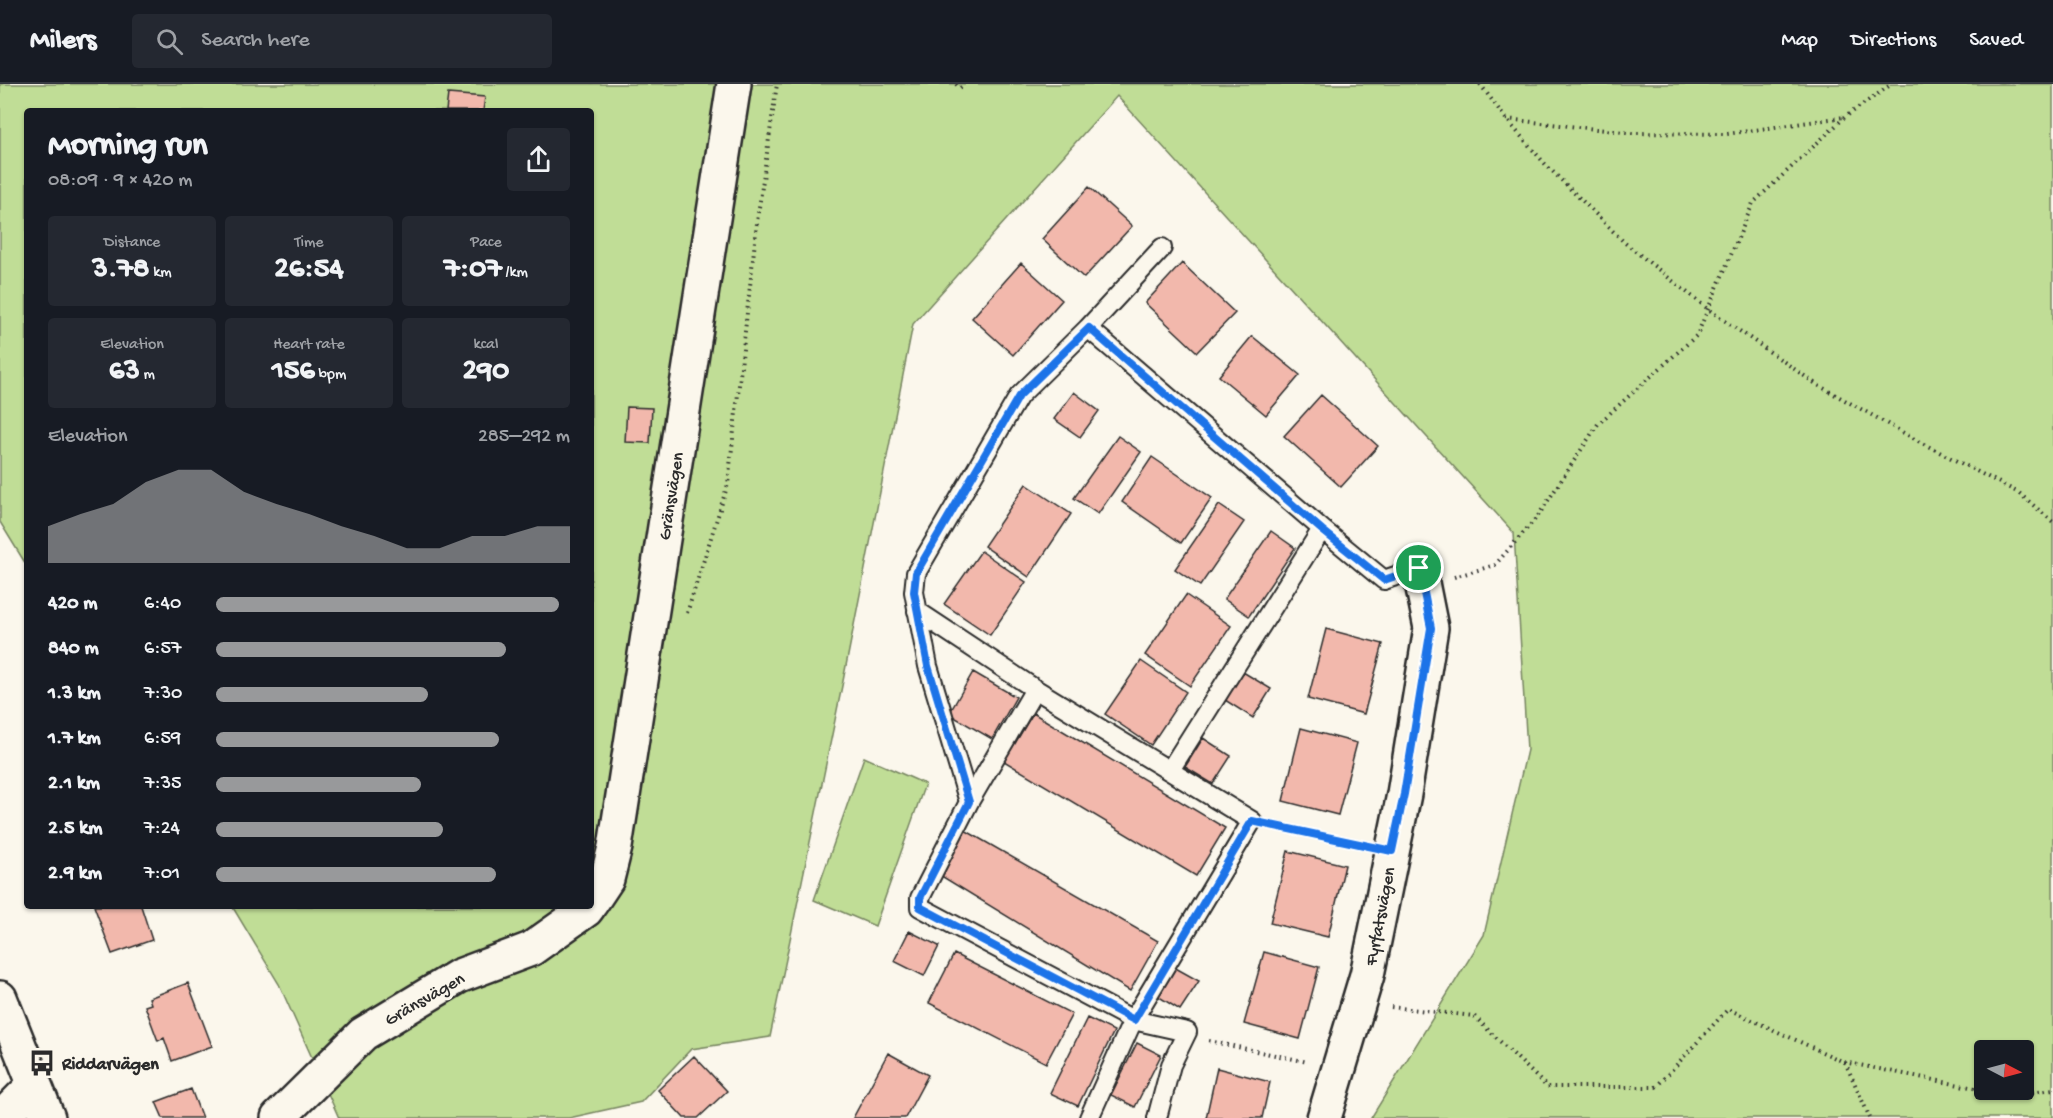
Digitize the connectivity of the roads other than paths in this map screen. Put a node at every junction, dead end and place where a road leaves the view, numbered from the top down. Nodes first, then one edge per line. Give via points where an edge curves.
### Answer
1 (734, 84) edge
2 (1162, 248) dead end
3 (1089, 328) junction
4 (1322, 530) junction
5 (1419, 568) joint
6 (917, 611) junction
7 (1035, 689) junction
8 (1170, 770) junction
9 (969, 802) junction
10 (594, 898) edge
11 (587, 909) edge
12 (0, 998) edge
13 (1134, 1020) junction
14 (34, 1085) junction
15 (1, 1118) edge
16 (48, 1118) edge
17 (278, 1118) edge
18 (1089, 1118) edge
19 (1157, 1118) edge
20 (1324, 1118) edge

1 - 10 street, Gränsvägen via 615,847 606,879
2 - 3 lane
3 - 4 lane
3 - 6 lane via 1019,396 916,573
4 - 5 lane via 1384,580
4 - 8 lane
5 - 20 street, Fyrfatsvägen via 1431,628 1404,794 1367,975
6 - 7 lane
6 - 9 lane via 928,666
7 - 8 lane
7 - 9 lane
8 - 13 lane via 1252,821
9 - 13 lane via 920,898 920,907
11 - 17 street, Gränsvägen via 531,949 459,976 363,1034
12 - 14 street
13 - 18 lane
13 - 19 lane via 1187,1032 1171,1065
14 - 15 street
14 - 16 street

